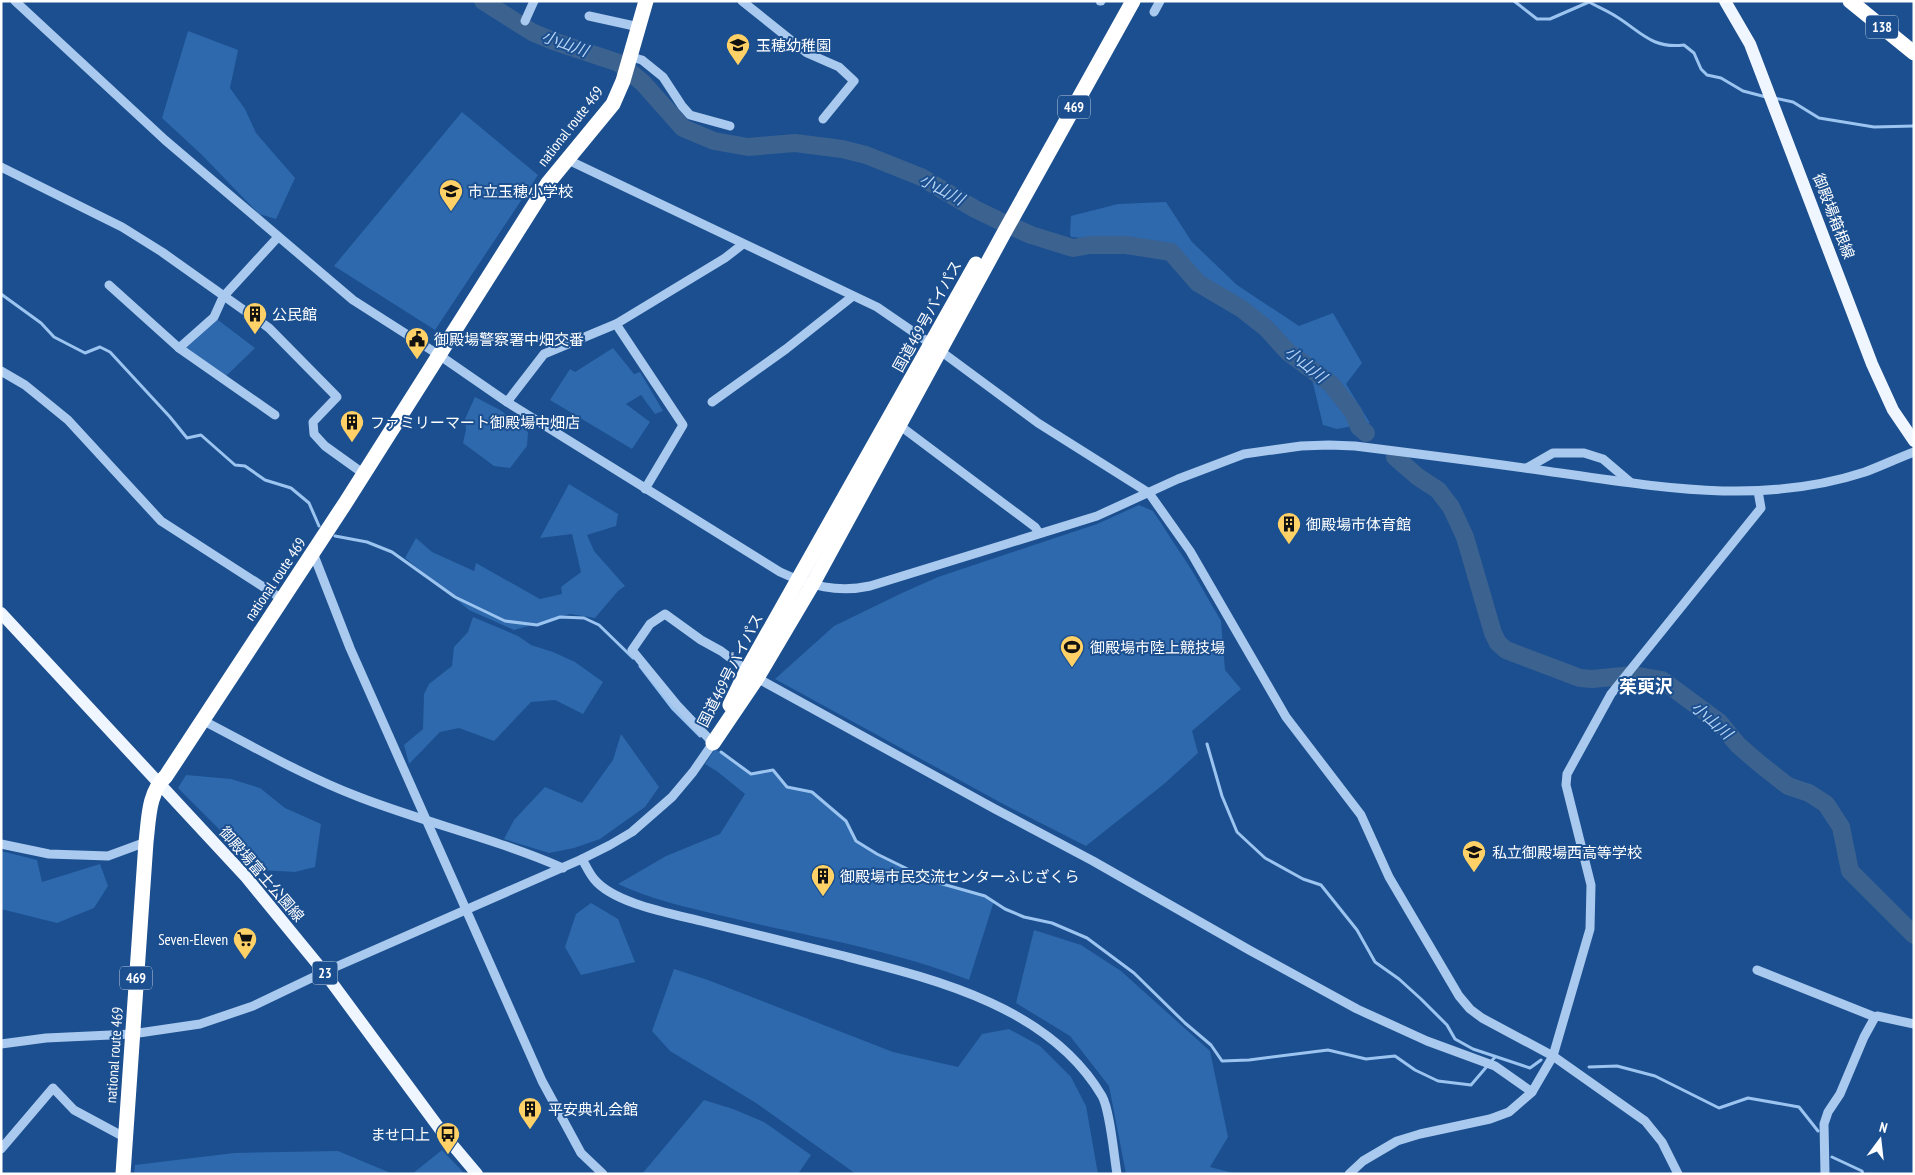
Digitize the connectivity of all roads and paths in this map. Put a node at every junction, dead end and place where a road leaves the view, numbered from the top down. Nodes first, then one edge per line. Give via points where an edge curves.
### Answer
1 (15, 1) edge
2 (534, 1) edge
3 (646, 1) edge
4 (742, 1) edge
5 (1123, 1) edge
6 (1133, 1) edge
7 (1160, 1) edge
8 (1725, 1) edge
9 (1850, 1) edge
10 (1154, 12) dead end
11 (589, 16) dead end
12 (525, 21) dead end
13 (639, 27) junction
14 (1914, 53) edge
15 (630, 60) junction
16 (823, 118) dead end
17 (730, 126) dead end
18 (566, 159) junction
19 (1, 167) edge
20 (1011, 212) junction
21 (278, 237) junction
22 (743, 244) junction
23 (109, 285) dead end
24 (853, 296) junction
25 (223, 297) junction
26 (616, 324) junction
27 (936, 347) junction
28 (179, 348) junction
29 (439, 355) junction
30 (1, 371) edge
31 (507, 402) junction
32 (712, 402) dead end
33 (274, 415) dead end
34 (899, 425) junction
35 (1914, 441) edge
36 (1914, 452) edge
37 (1527, 468) junction
38 (364, 474) junction
39 (1631, 483) junction
40 (645, 489) junction
41 (1758, 491) junction
42 (1149, 493) junction
43 (1039, 533) junction
44 (313, 553) junction
45 (805, 583) junction
46 (282, 599) junction
47 (1, 613) edge
48 (752, 674) junction
49 (202, 720) junction
50 (713, 743) junction
51 (158, 783) junction
52 (428, 820) junction
53 (146, 842) junction
54 (1, 844) edge
55 (582, 860) junction
56 (563, 868) junction
57 (466, 909) junction
58 (1757, 970) dead end
59 (324, 972) junction
60 (1875, 1017) junction
61 (1914, 1024) edge
62 (132, 1034) junction
63 (1, 1044) edge
64 (1553, 1056) junction
65 (1532, 1092) junction
66 (126, 1138) junction
67 (1, 1149) edge
68 (123, 1174) edge
69 (477, 1174) edge
70 (603, 1174) edge
71 (1117, 1174) edge
72 (1349, 1174) edge
73 (1678, 1174) edge
74 (1824, 1174) edge

1 - 21 street via 165,140
2 - 12 street
3 - 13 highway, 469
4 - 16 street via 807,53 839,67 854,81
5 - 20 highway, 国道469号バイパス / 469
6 - 20 highway, 国道469号バイパス / 469
7 - 10 street
8 - 35 main road, 御殿場箱根線 via 1754,53 1872,364 1893,410
9 - 14 highway, 138
11 - 13 street
13 - 15 highway, 469
15 - 17 street via 642,60 663,77 690,115
15 - 18 highway, national route 469 / 469 via 613,104
18 - 22 street
18 - 29 highway, national route 469 / 469
19 - 25 street via 122,227
20 - 27 highway, 国道469号バイパス / 469
21 - 25 street
21 - 29 street via 352,300
22 - 24 street
22 - 26 street
23 - 28 street
24 - 27 street via 876,307
24 - 32 street
25 - 28 street via 214,317
25 - 38 street via 269,328 338,397 313,422 314,434
26 - 31 street via 544,354
26 - 40 street via 684,425
27 - 34 highway, 国道469号バイパス
27 - 42 street via 1038,423
27 - 45 highway, 国道469号バイパス
28 - 33 street
29 - 31 street
29 - 38 highway, national route 469 / 469
30 - 46 street via 25,385 68,420 161,521
31 - 40 street
34 - 43 street
34 - 45 highway, 国道469号バイパス
36 - 41 street via 1864,472 1818,483
37 - 39 street
37 - 39 street via 1553,453 1584,453 1603,459
37 - 42 street via 1355,446 1301,446 1244,454
38 - 44 highway, national route 469 / 469
39 - 41 street via 1680,490
40 - 45 street via 780,572
41 - 64 street via 1761,508 1611,694 1567,774 1566,785 1591,885 1590,929
42 - 43 street via 1097,516
42 - 64 street via 1190,551 1286,717 1361,815 1389,877 1459,996 1482,1018
43 - 45 street via 853,590
44 - 46 highway, national route 469 / 469
44 - 52 street via 350,648
45 - 48 highway, 国道469号バイパス
46 - 49 highway, national route 469 / 469
47 - 51 main road, 御殿場富士公園線 / 23
48 - 50 highway, 国道469号バイパス
48 - 50 street via 665,614 650,624 632,650
48 - 65 street via 1093,860 1357,1010 1495,1066
49 - 51 highway, national route 469 / 469 via 166,776
49 - 52 street via 301,773 365,800
50 - 55 street via 682,784 650,818
51 - 53 highway, national route 469 / 469 via 153,793
51 - 59 main road, 御殿場富士公園線 / 23 via 246,877
52 - 56 street
52 - 57 street
53 - 54 street via 108,856 48,854
53 - 62 highway, national route 469 / 469
55 - 56 street
55 - 71 street via 594,880 615,896 662,912 900,970 939,982 1027,1021 1063,1048 1103,1098
56 - 57 street
57 - 59 street
57 - 70 street via 542,1081 581,1153
58 - 60 street
59 - 62 street via 253,1006 200,1024
59 - 69 main road, 御殿場富士公園線 / 23 via 445,1136
60 - 61 street
60 - 74 street via 1824,1124
62 - 63 street via 46,1038
62 - 66 highway, national route 469 / 469
64 - 65 street
64 - 73 street via 1645,1121 1662,1142
65 - 72 street via 1509,1112 1490,1120 1397,1141 1362,1161
66 - 67 street via 74,1110 53,1088
66 - 68 highway, national route 469 / 469

